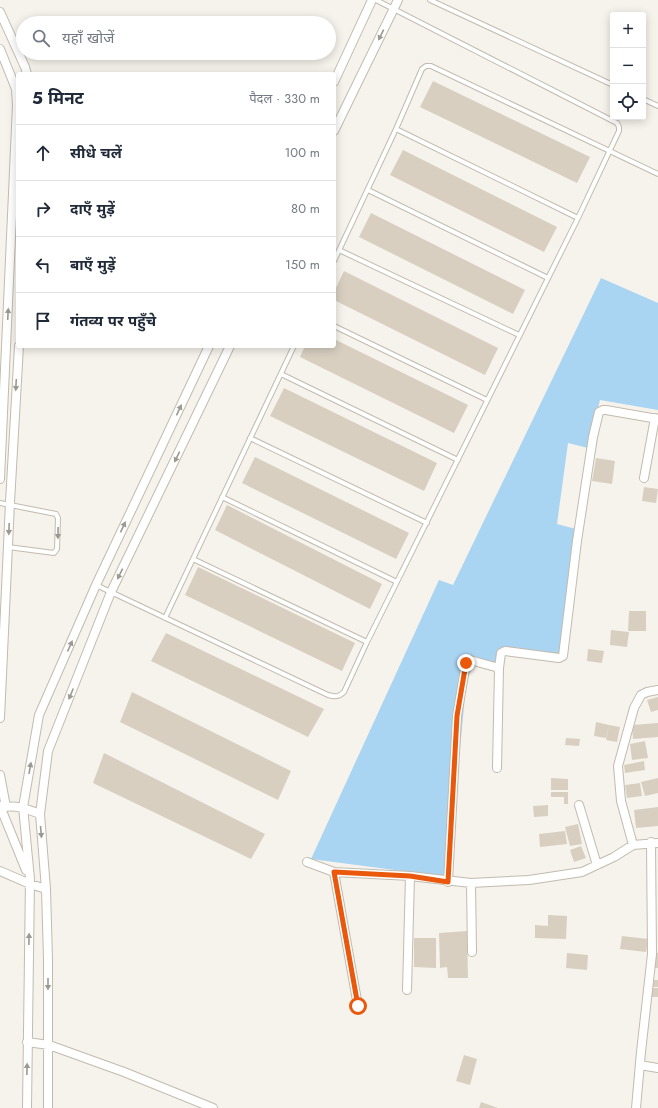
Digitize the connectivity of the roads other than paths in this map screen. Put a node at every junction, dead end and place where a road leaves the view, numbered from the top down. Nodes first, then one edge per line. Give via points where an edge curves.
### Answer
1 (372, 0) edge
2 (376, 0) edge
3 (398, 0) edge
4 (430, 0) edge
5 (394, 10) junction
6 (0, 12) edge
7 (16, 46) edge
8 (0, 49) edge
9 (23, 60) edge
10 (27, 72) edge
11 (336, 78) edge
12 (611, 84) edge
13 (16, 89) edge
14 (646, 100) edge
15 (658, 106) edge
16 (16, 127) edge
17 (336, 127) edge
18 (396, 129) junction
19 (609, 151) junction
20 (658, 174) edge
21 (368, 190) junction
22 (578, 218) junction
23 (339, 250) junction
24 (336, 257) edge
25 (548, 278) junction
26 (336, 327) edge
27 (519, 335) junction
28 (19, 348) edge
29 (208, 348) edge
30 (229, 348) edge
31 (293, 348) edge
32 (281, 374) junction
33 (487, 400) junction
34 (656, 419) edge
35 (250, 438) junction
36 (458, 460) junction
37 (0, 478) edge
38 (644, 478) dead end
39 (222, 497) junction
40 (0, 503) edge
41 (10, 505) junction
42 (426, 523) junction
43 (8, 547) junction
44 (193, 559) junction
45 (397, 582) junction
46 (96, 585) junction
47 (111, 592) junction
48 (165, 618) junction
49 (367, 642) junction
50 (499, 668) junction
51 (658, 690) edge
52 (0, 718) edge
53 (497, 768) dead end
54 (0, 775) edge
55 (579, 805) dead end
56 (2, 807) edge
57 (23, 807) junction
58 (40, 814) junction
59 (654, 843) edge
60 (633, 845) junction
61 (307, 862) dead end
62 (597, 865) junction
63 (0, 871) edge
64 (334, 872) junction
65 (410, 876) junction
66 (30, 882) junction
67 (448, 882) junction
68 (471, 883) junction
69 (46, 889) junction
70 (472, 952) dead end
71 (407, 990) dead end
72 (358, 1006) dead end
73 (27, 1042) junction
74 (49, 1045) junction
75 (640, 1065) junction
76 (658, 1068) edge
77 (27, 1108) edge
78 (48, 1108) edge
79 (213, 1108) edge
80 (636, 1108) edge

1 - 11 street
2 - 5 lane
3 - 5 street
4 - 12 lane
5 -> 17 street
5 - 19 lane via 617,123 619,131
6 - 7 street
13 -> 8 street
9 - 10 street
14 - 15 lane
37 -> 16 street
18 - 19 lane via 422,69 432,66
18 - 21 lane
18 - 22 lane
19 - 20 lane
19 - 22 lane
21 - 23 lane
21 - 25 lane
22 - 25 lane
23 - 24 lane
23 - 27 lane
25 - 27 lane
26 - 33 lane
27 - 33 lane
28 -> 41 street
46 -> 29 street
30 -> 47 street
31 - 32 lane
32 - 35 lane
32 - 36 lane
33 - 36 lane
34 - 38 street
34 - 50 street via 606,410 599,412 577,541 563,656 559,658 505,651 501,653
35 - 39 lane
35 - 42 lane
36 - 42 lane
39 - 44 lane
39 - 45 lane
40 - 41 lane
41 -> 43 street
41 -> 43 lane via 58,516 57,549 54,552
42 - 45 lane
43 - 52 street
44 - 48 lane
44 - 49 lane
45 - 49 lane
46 - 47 lane
57 -> 46 street via 39,715
47 - 48 lane
47 -> 58 street via 48,751
48 - 49 lane via 334,697 344,692
50 - 53 street
50 - 67 street via 470,660 466,663 457,716
51 - 60 street via 641,695 634,708 618,766 621,801
54 - 56 street
55 - 62 street
56 - 57 street
56 - 66 street
57 - 58 street
57 - 66 street
58 -> 69 street
59 - 60 street
59 - 75 street via 652,954
60 - 62 street
61 - 64 street
62 - 68 street via 582,872 529,880
63 - 66 street
64 - 65 street
64 - 72 street
65 - 67 street
65 - 71 street
66 - 69 street
73 -> 66 street
67 - 68 street
68 - 70 street
69 -> 74 street
73 - 74 street
77 -> 73 street
74 - 78 street
74 - 79 street
75 - 76 street
75 - 80 street

